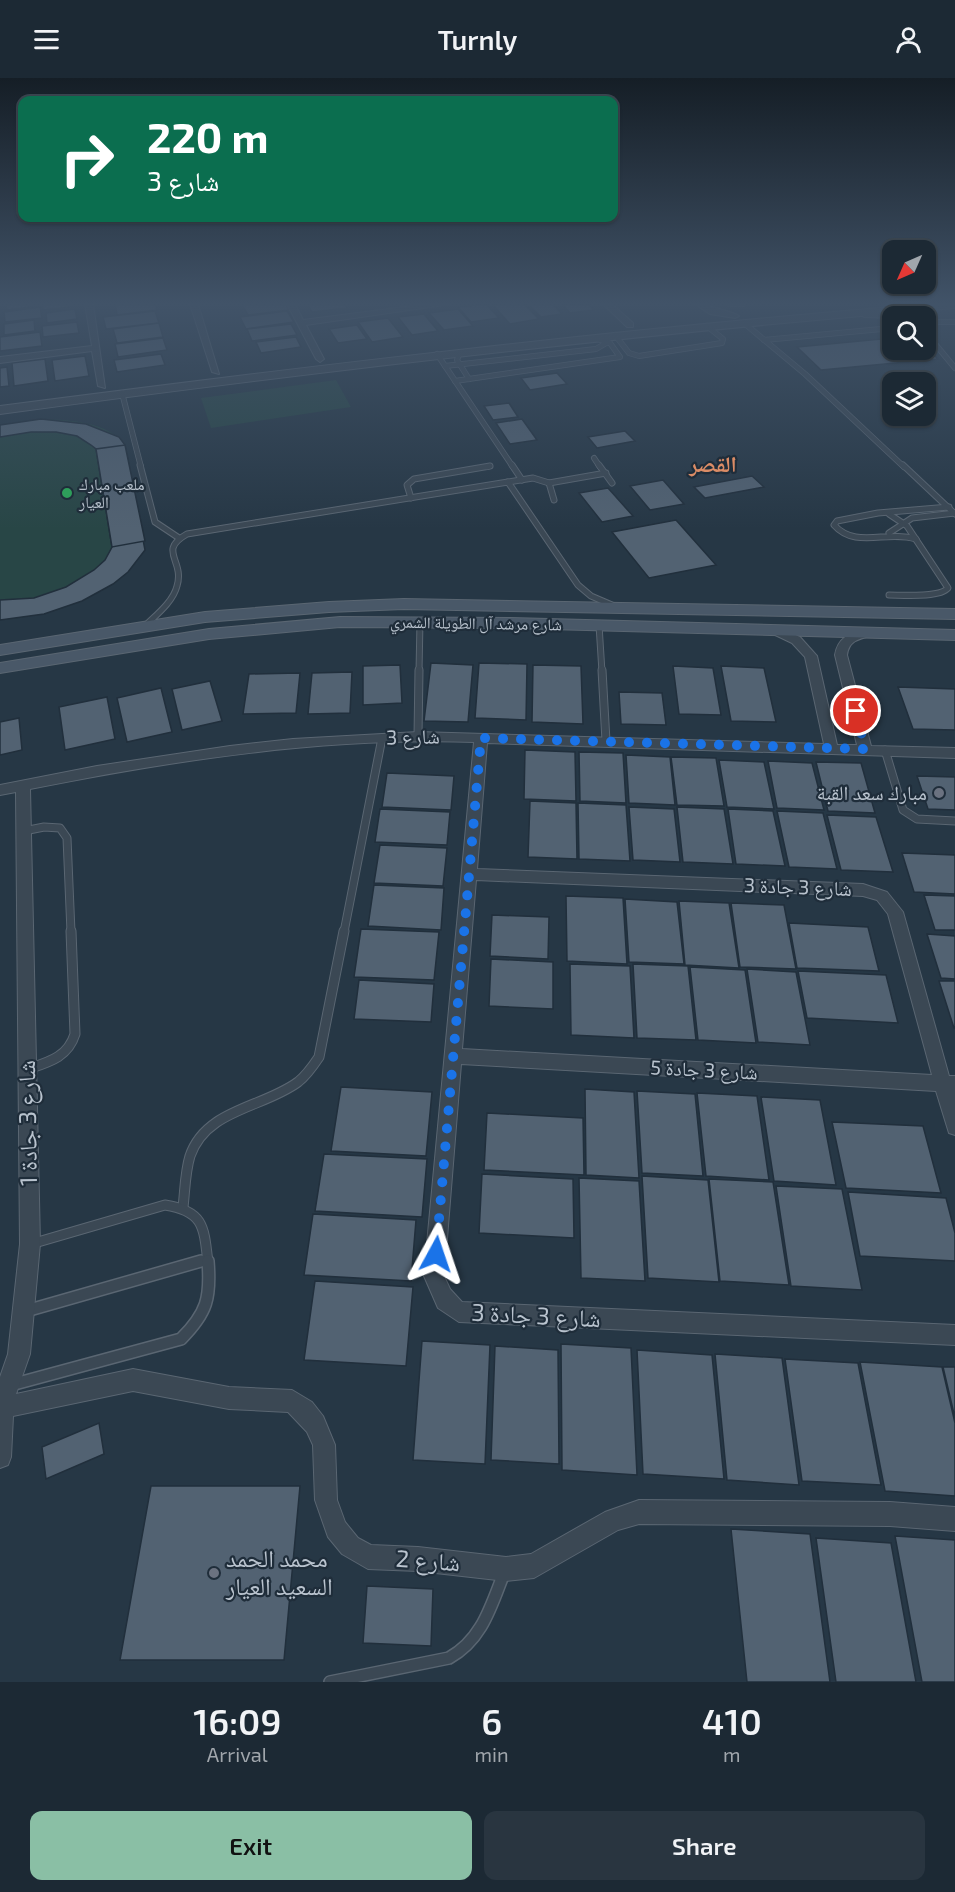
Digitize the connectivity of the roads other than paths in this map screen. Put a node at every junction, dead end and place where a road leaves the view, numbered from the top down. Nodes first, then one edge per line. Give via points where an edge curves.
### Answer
1 (100, 379) edge
2 (160, 379) edge
3 (236, 379) edge
4 (478, 379) edge
5 (810, 379) edge
6 (469, 380) joint
7 (455, 381) joint
8 (102, 386) junction
9 (122, 393) junction
10 (0, 399) edge
11 (0, 410) edge
12 (594, 458) dead end
13 (490, 466) dead end
14 (606, 473) junction
15 (522, 480) junction
16 (508, 482) junction
17 (549, 483) junction
18 (612, 483) dead end
19 (411, 498) junction
20 (554, 500) dead end
21 (949, 507) junction
22 (888, 513) junction
23 (955, 513) edge
24 (904, 523) junction
25 (887, 533) junction
26 (178, 538) junction
27 (916, 539) junction
28 (889, 595) dead end
29 (623, 609) junction
30 (955, 614) edge
31 (420, 621) junction
32 (551, 624) junction
33 (599, 625) junction
34 (145, 626) junction
35 (776, 630) junction
36 (866, 633) junction
37 (955, 635) edge
38 (0, 650) edge
39 (0, 668) edge
40 (418, 736) junction
41 (382, 738) junction
42 (481, 738) junction
43 (606, 741) junction
44 (831, 748) junction
45 (865, 749) junction
46 (885, 750) junction
47 (955, 753) edge
48 (23, 785) junction
49 (0, 790) edge
50 (955, 821) edge
51 (24, 831) junction
52 (469, 874) junction
53 (453, 1056) junction
54 (27, 1069) junction
55 (949, 1083) edge
56 (955, 1127) edge
57 (183, 1207) junction
58 (30, 1244) junction
59 (206, 1260) junction
60 (24, 1312) junction
61 (955, 1335) edge
62 (3, 1400) edge
63 (0, 1457) edge
64 (955, 1519) edge
65 (506, 1569) junction
66 (330, 1682) edge

1 - 8 street
2 - 8 street
3 - 9 street
4 - 6 lane
5 - 21 lane
6 - 7 lane
7 - 15 lane
8 - 10 street
9 - 11 street
9 - 26 lane via 155,522
12 - 14 lane
13 - 19 lane via 414,479 407,485
14 - 17 lane
14 - 18 lane
15 - 16 lane
15 - 17 lane via 540,478
16 - 19 lane
16 - 29 lane via 578,585 591,596
17 - 20 lane
19 - 26 lane
21 - 22 lane
21 - 23 lane
22 - 24 lane
22 - 25 lane via 837,521 834,525 851,538
23 - 24 lane via 916,517
24 - 25 lane
24 - 27 lane
25 - 27 lane
26 - 34 lane via 172,549 181,580
27 - 28 lane via 948,588 937,594
29 - 30 main road, شارع مرشد آل الطويلة الشمري
29 - 32 main road via 560,610 550,617
29 - 34 main road, شارع مرشد آل الطويلة الشمري via 329,606
31 - 32 main road, شارع مرشد آل الطويلة الشمري
31 - 39 main road, شارع مرشد آل الطويلة الشمري via 264,627
31 - 40 lane
32 - 33 main road, شارع مرشد آل الطويلة الشمري
33 - 35 main road, شارع مرشد آل الطويلة الشمري
33 - 43 lane
34 - 38 main road, شارع مرشد آل الطويلة الشمري
35 - 36 main road, شارع مرشد آل الطويلة الشمري
35 - 44 street via 796,640 812,656
36 - 37 main road, شارع مرشد آل الطويلة الشمري
36 - 45 street via 848,638 841,655
40 - 41 street, شارع 3
40 - 42 street, شارع 3
41 - 48 street, شارع 3 via 230,751
41 - 57 lane via 319,1057 309,1073 295,1084 217,1121 204,1134 190,1155
42 - 43 street, شارع 3
42 - 52 street, شارع 3 جادة 3
43 - 44 street, شارع 3
44 - 45 street, شارع 3
45 - 46 street, شارع 3
46 - 47 street, شارع 3
46 - 50 lane via 903,810 917,819
48 - 49 street, شارع 3
48 - 51 street, شارع 3 جادة 1
51 - 54 street, شارع 3 جادة 1
51 - 54 lane via 60,828 67,838 75,1034 60,1058
52 - 53 street, شارع 3 جادة 3
52 - 55 street, شارع 3 جادة 3 via 873,892 882,896 895,912
53 - 55 street, شارع 3 جادة 5
53 - 61 street, شارع 3 جادة 3 via 434,1276 439,1294 459,1312
54 - 58 street, شارع 3 جادة 1
55 - 56 street, شارع 3 جادة 3
57 - 58 lane via 165,1205
57 - 59 lane via 195,1215 201,1228
58 - 60 street, شارع 3 جادة 1
59 - 60 lane
59 - 62 lane via 208,1302 198,1321 181,1339
60 - 62 street, شارع 3 جادة 1 via 20,1354
62 - 63 street, شارع 3 جادة 1
62 - 65 street, شارع 2 via 133,1380 229,1398 292,1401 315,1424 324,1445 326,1500 336,1528 350,1546 368,1557
64 - 65 street, شارع 2 via 639,1512 613,1520 534,1566
65 - 66 lane via 479,1631 466,1649 448,1659

